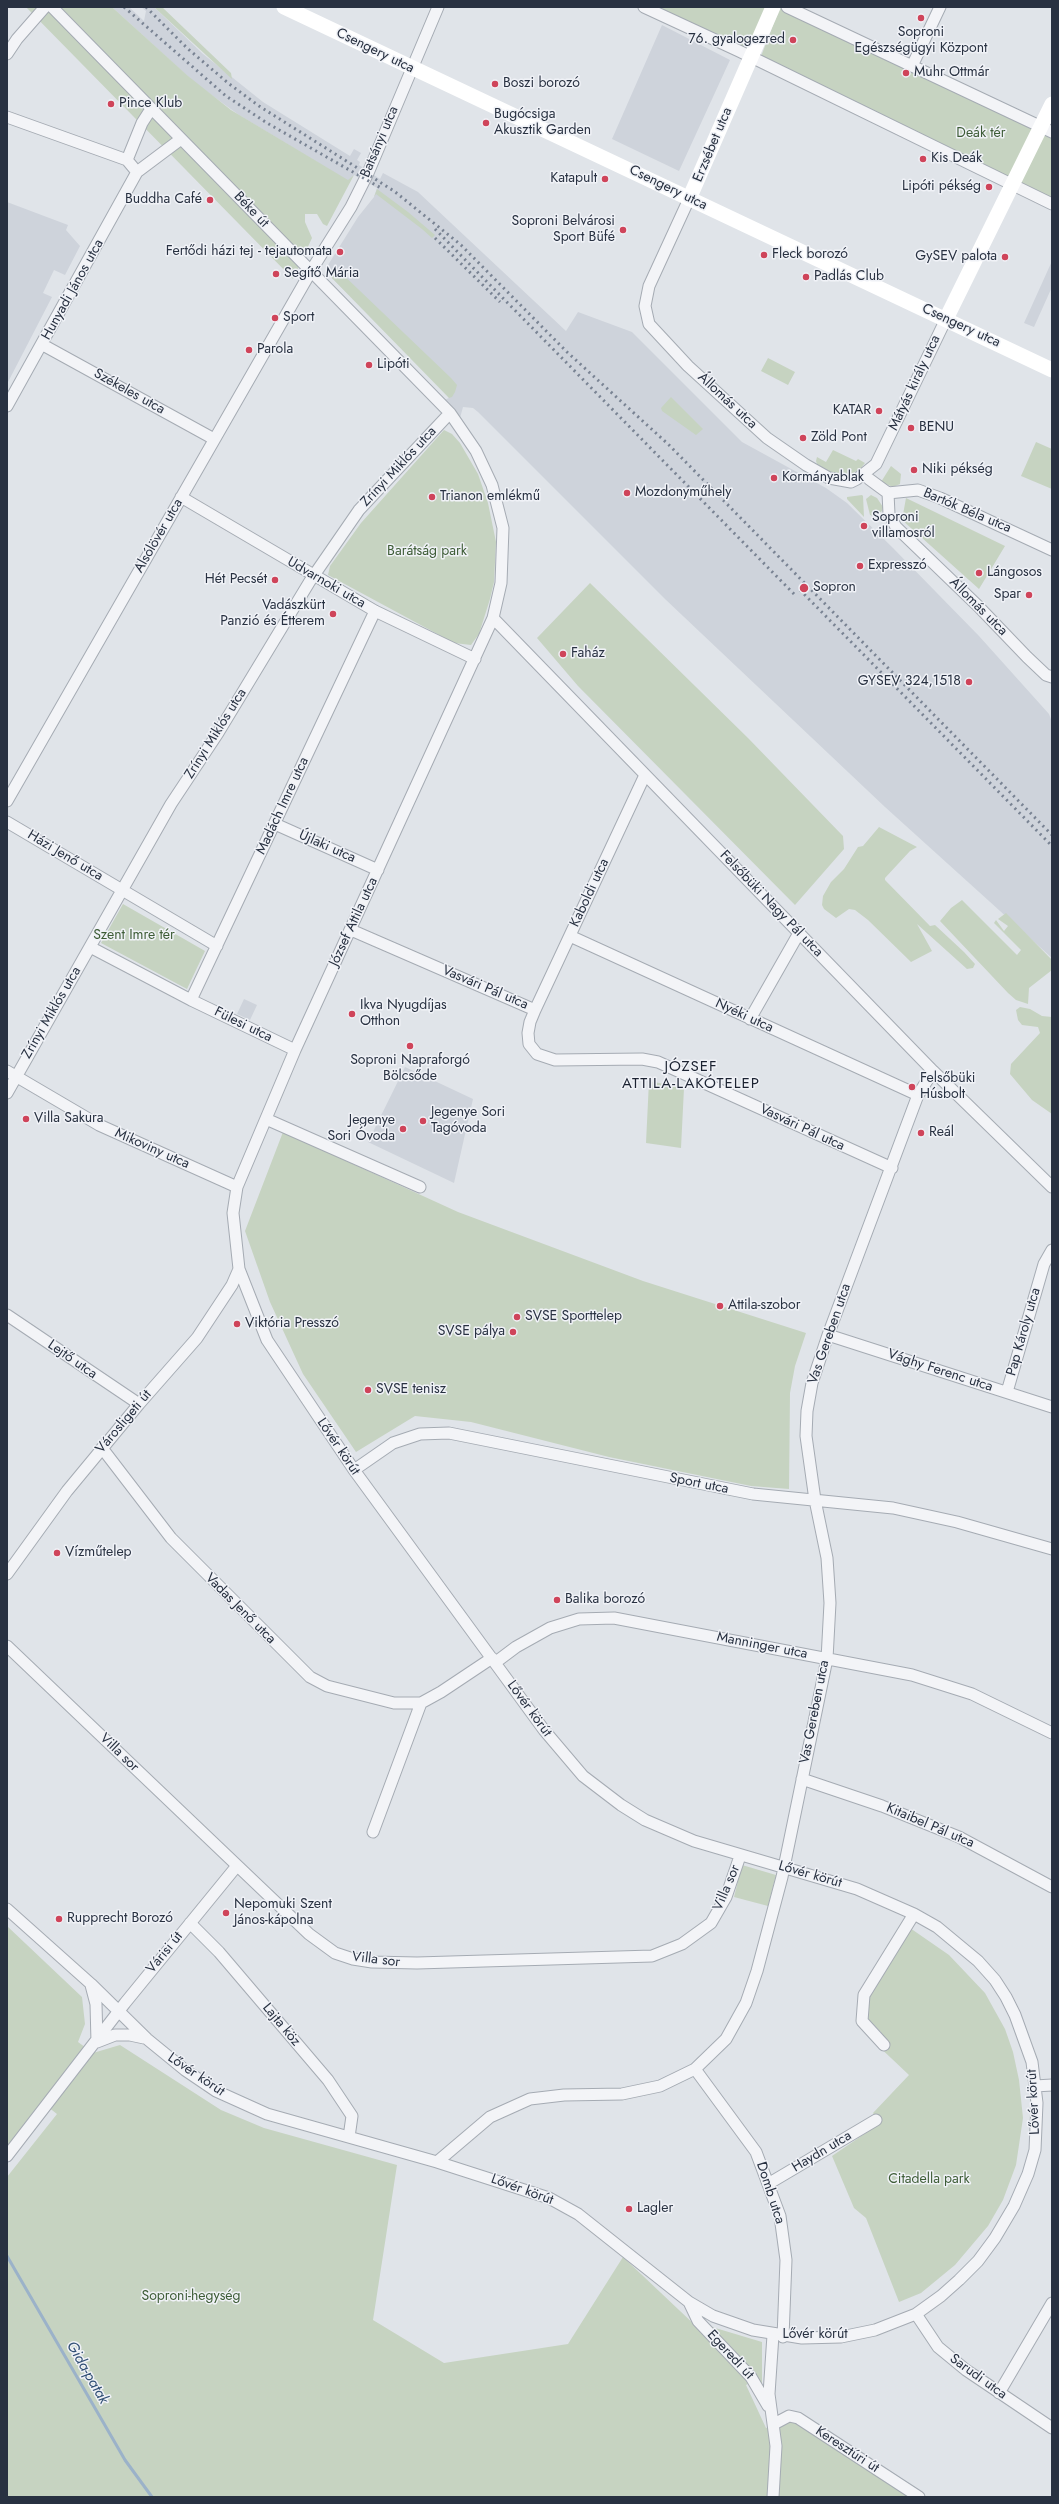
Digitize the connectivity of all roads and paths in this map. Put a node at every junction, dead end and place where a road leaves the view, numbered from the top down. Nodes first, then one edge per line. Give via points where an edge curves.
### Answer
1 (45, 7) edge
2 (52, 7) edge
3 (284, 7) edge
4 (438, 7) edge
5 (644, 7) edge
6 (773, 7) edge
7 (787, 7) edge
8 (940, 7) edge
9 (7, 54) edge
10 (751, 56) junction
11 (912, 66) junction
12 (412, 68) junction
13 (1052, 104) edge
14 (151, 109) junction
15 (7, 117) edge
16 (1046, 129) edge
17 (181, 139) junction
18 (127, 160) junction
19 (138, 172) junction
20 (1012, 184) junction
21 (689, 199) junction
22 (1052, 204) edge
23 (311, 271) junction
24 (645, 306) joint
25 (946, 319) junction
26 (43, 344) junction
27 (1052, 370) edge
28 (7, 406) edge
29 (450, 414) junction
30 (214, 440) junction
31 (870, 475) junction
32 (888, 493) junction
33 (181, 497) junction
34 (1052, 550) edge
35 (314, 576) junction
36 (375, 611) junction
37 (493, 618) junction
38 (475, 659) junction
39 (1052, 677) edge
40 (645, 775) junction
41 (7, 801) edge
42 (7, 822) edge
43 (275, 824) junction
44 (378, 870) junction
45 (123, 889) junction
46 (351, 930) junction
47 (799, 933) junction
48 (570, 936) junction
49 (90, 946) junction
50 (217, 946) junction
51 (191, 1000) junction
52 (535, 1010) junction
53 (750, 1019) junction
54 (295, 1050) junction
55 (933, 1071) junction
56 (12, 1074) edge
57 (7, 1093) edge
58 (918, 1095) junction
59 (266, 1119) junction
60 (892, 1168) junction
61 (237, 1187) junction
62 (420, 1187) dead end
63 (1052, 1187) edge
64 (1052, 1250) edge
65 (239, 1269) junction
66 (7, 1315) edge
67 (828, 1334) junction
68 (1007, 1392) junction
69 (139, 1404) junction
70 (1052, 1407) edge
71 (102, 1448) junction
72 (354, 1470) junction
73 (815, 1500) junction
74 (1052, 1549) edge
75 (7, 1574) edge
76 (7, 1646) edge
77 (827, 1659) junction
78 (494, 1660) junction
79 (421, 1703) junction
80 (1052, 1733) edge
81 (802, 1779) junction
82 (374, 1832) dead end
83 (740, 1856) junction
84 (236, 1867) junction
85 (784, 1867) junction
86 (1052, 1887) edge
87 (7, 1909) edge
88 (914, 1914) junction
89 (190, 1923) junction
90 (91, 1984) junction
91 (118, 2013) junction
92 (147, 2039) junction
93 (97, 2042) junction
94 (884, 2045) dead end
95 (695, 2069) junction
96 (1052, 2085) edge
97 (1035, 2086) junction
98 (876, 2120) dead end
99 (349, 2137) junction
100 (7, 2156) edge
101 (437, 2162) junction
102 (768, 2184) junction
103 (689, 2302) junction
104 (1052, 2303) edge
105 (916, 2314) junction
106 (778, 2336) junction
107 (999, 2393) junction
108 (769, 2409) junction
109 (774, 2424) junction
110 (1052, 2428) edge
111 (773, 2497) edge
112 (919, 2497) edge

1 - 9 street
2 - 14 street, Béke út
3 - 12 main road, Csengery utca
4 - 12 street, Batsányi utca
5 - 10 street
6 - 10 main road, Erzsébet utca
7 - 11 street
8 - 11 street
10 - 20 street
10 - 21 main road, Erzsébet utca
11 - 16 street
12 - 21 main road, Csengery utca
12 - 23 street, Batsányi utca via 366,179
13 - 16 main road, Mátyás király utca
14 - 17 street, Béke út
14 - 18 street via 142,123
15 - 18 street
16 - 20 main road, Mátyás király utca
17 - 19 street, Hunyadi János utca
17 - 23 street, Béke út
18 - 19 street
19 - 26 street, Hunyadi János utca
20 - 22 street
20 - 25 main road, Mátyás király utca
21 - 24 street, Erzsébet utca via 649,286
21 - 25 main road, Csengery utca
23 - 29 street, Béke út
23 - 30 street, Alsólövér utca
24 - 31 street, Állomás utca via 652,329 688,366 767,438 829,478 844,482
25 - 27 main road, Csengery utca
25 - 31 street, Mátyás király utca via 881,457
26 - 28 street, Hunyadi János utca
26 - 30 street, Székeles utca
29 - 35 street, Zrínyi Miklós utca via 359,510
29 - 37 street via 476,451 492,485 503,528 501,583
30 - 33 street, Alsólövér utca
31 - 32 street
32 - 34 street, Bartók Béla utca via 918,490
32 - 39 street, Állomás utca via 889,514 896,527 1027,657 1046,675
33 - 35 street, Udvarnoki utca
33 - 41 street, Alsólövér utca
35 - 36 street, Udvarnoki utca
35 - 45 street, Zrínyi Miklós utca via 218,733 171,804
36 - 38 street, Udvarnoki utca
36 - 43 street, Madách Imre utca
37 - 38 street
37 - 40 street, Felsőbüki Nagy Pál utca
38 - 44 street, József Attila utca
40 - 47 street, Felsőbüki Nagy Pál utca
40 - 48 street, Kaboldi utca
42 - 45 street, Házi Jenő utca
43 - 44 street, Újlaki utca
43 - 50 street, Madách Imre utca
44 - 46 street, József Attila utca
45 - 49 street, Zrínyi Miklós utca
45 - 50 street
46 - 52 street, Vasvári Pál utca
46 - 54 street, József Attila utca
47 - 53 street
47 - 55 street, Felsőbüki Nagy Pál utca
48 - 52 street, Kaboldi utca
48 - 53 street, Nyéki utca
49 - 51 street
49 - 56 street, Zrínyi Miklós utca
50 - 51 street, Madách Imre utca
51 - 54 street, Fülesi utca
52 - 60 street, Vasvári Pál utca via 528,1033 529,1044 537,1054 555,1060 642,1059 658,1062
53 - 58 street, Nyéki utca
54 - 59 street, József Attila utca
55 - 58 street, Vas Gereben utca
55 - 63 street, Felsőbüki Nagy Pál utca
56 - 57 street, Zrínyi Miklós utca
56 - 61 street, Mikoviny utca via 99,1125
58 - 60 street, Vas Gereben utca
59 - 61 street, József Attila utca
59 - 62 street
60 - 67 street, Vas Gereben utca
61 - 65 street, Lővér körút via 233,1213
64 - 68 street, Pap Károly utca via 1044,1264
65 - 69 street, Városligeti út via 232,1285 197,1338
65 - 72 street, Lővér körút via 267,1340
66 - 69 street, Lejtő utca
67 - 68 street, Vághy Ferenc utca
67 - 73 street, Vas Gereben utca via 815,1372 807,1411 806,1436
68 - 70 street, Vághy Ferenc utca
69 - 71 street, Városligeti út
71 - 75 street, Városligeti út via 67,1490
71 - 79 street, Vadas Jenő utca via 171,1538 310,1677 327,1686 394,1703
72 - 73 street, Sport utca via 393,1443 420,1434 450,1433 752,1494
72 - 78 street, Lővér körút
73 - 74 street, Sport utca via 893,1508 957,1522
73 - 77 street, Vas Gereben utca via 827,1558 830,1603
76 - 84 street, Villa sor
77 - 78 street, Manninger utca via 614,1618 579,1619 550,1628
77 - 80 street, Manninger utca via 912,1675 972,1694
77 - 81 street, Vas Gereben utca
78 - 79 street, Vadas Jenő utca
78 - 83 street, Lővér körút via 564,1756 599,1789 645,1820 694,1841
79 - 82 street
81 - 85 street, Vas Gereben utca
81 - 86 street, Kitaibel Pál utca via 959,1836
83 - 84 street, Villa sor via 726,1897 711,1923 682,1944 652,1956 417,1963 372,1962 335,1953 309,1934
83 - 85 street, Lővér körút
84 - 89 street, Várisi út
85 - 88 street, Lővér körút via 857,1889
85 - 95 street, Vas Gereben utca via 746,2003 726,2039
87 - 90 street, Lővér körút
88 - 94 street via 864,1994 862,2021
88 - 97 street, Lővér körút via 957,1942 995,1980 1015,2015 1024,2038 1032,2062
89 - 91 street, Várisi út
89 - 99 street, Lajta köz via 219,1952 328,2080 352,2116
90 - 91 street, Lővér körút
90 - 93 street via 96,2004
91 - 92 street, Lővér körút
91 - 93 street, Várisi út
92 - 93 street via 130,2034 115,2035
92 - 99 street, Lővér körút via 184,2070 216,2091 267,2114
93 - 100 street, Várisi út
95 - 101 street, Vas Gereben utca via 660,2086 622,2094 564,2095 530,2099 490,2117
95 - 102 street, Domb utca via 756,2152
96 - 97 street
97 - 105 street, Lővér körút via 1035,2150 1028,2174 1007,2221 978,2261 941,2296
98 - 102 street, Haydn utca
99 - 101 street, Lővér körút
101 - 103 street, Lővér körút via 549,2198 578,2214
102 - 106 street, Domb utca via 780,2216 786,2260
103 - 106 street, Lővér körút via 732,2323
103 - 108 street, Egeredi út via 698,2321 754,2381
104 - 107 street
105 - 106 street, Lővér körút via 860,2335 819,2338
105 - 107 street, Sarudi utca via 938,2347
106 - 108 street, Egeredi út
107 - 110 street, Sarudi utca
108 - 109 street, Egeredi út
109 - 111 street, Egeredi út via 776,2446
109 - 112 street, Keresztúri út via 781,2418 798,2418

